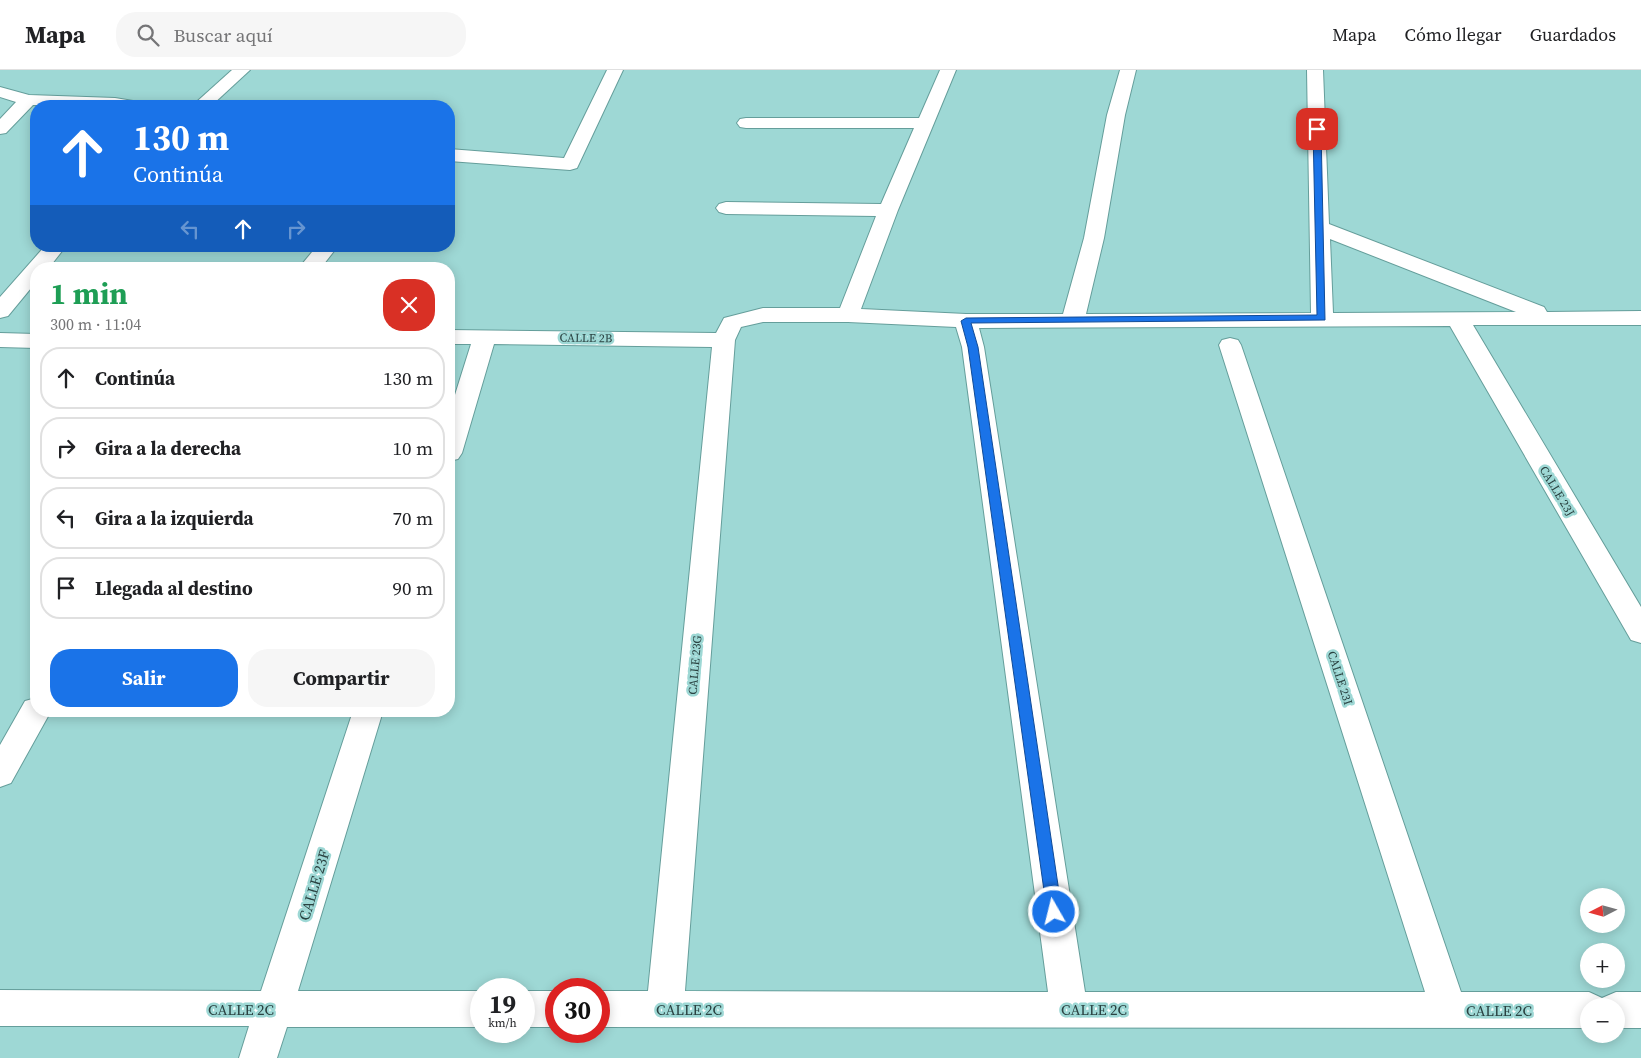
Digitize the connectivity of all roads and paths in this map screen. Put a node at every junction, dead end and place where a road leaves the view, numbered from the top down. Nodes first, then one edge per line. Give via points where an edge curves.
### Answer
1 (242, 70) edge
2 (615, 70) edge
3 (948, 70) edge
4 (1128, 70) edge
5 (1315, 70) edge
6 (0, 92) edge
7 (28, 100) joint
8 (208, 100) edge
9 (925, 123) junction
10 (746, 124) dead end
11 (0, 129) edge
12 (455, 155) edge
13 (726, 208) dead end
14 (888, 210) junction
15 (1321, 228) junction
16 (51, 252) edge
17 (323, 252) edge
18 (42, 262) edge
19 (314, 262) edge
20 (30, 276) edge
21 (0, 311) edge
22 (848, 315) junction
23 (1322, 318) junction
24 (1457, 318) junction
25 (1552, 318) junction
26 (1641, 318) edge
27 (1073, 320) junction
28 (728, 332) junction
29 (969, 334) junction
30 (485, 336) junction
31 (455, 337) edge
32 (0, 340) edge
33 (30, 341) edge
34 (1230, 345) dead end
35 (455, 434) edge
36 (1641, 632) edge
37 (32, 717) edge
38 (366, 717) edge
39 (0, 774) edge
40 (0, 1008) edge
41 (276, 1009) junction
42 (470, 1009) edge
43 (610, 1009) edge
44 (665, 1009) junction
45 (1069, 1009) junction
46 (1449, 1010) junction
47 (1580, 1010) edge
48 (1625, 1010) edge
49 (1641, 1010) edge
50 (258, 1058) edge

1 - 8 street
2 - 12 street via 570,164
3 - 9 street
4 - 27 street via 1116,115 1094,238
5 - 15 street
6 - 7 street
7 - 11 street
9 - 10 street
9 - 14 street
13 - 14 street
14 - 22 street
15 - 23 street
15 - 25 street
16 - 18 street
17 - 19 street
20 - 21 street
22 - 28 street, CALLE 2B via 763,314
22 - 29 street, CALLE 2B
23 - 24 street, CALLE 2B
23 - 27 street, CALLE 2B
24 - 25 street, CALLE 2B
24 - 36 street, CALLE 23J
25 - 26 street, CALLE 2B
27 - 29 street, CALLE 2B
28 - 30 street, CALLE 2B
28 - 44 street, CALLE 23G
29 - 45 street
30 - 31 street, CALLE 2B
30 - 35 street
32 - 33 street
34 - 46 street, CALLE 23I
37 - 39 street
38 - 41 street, CALLE 23F
40 - 41 street, CALLE 2C
41 - 42 street, CALLE 2C
41 - 50 street, CALLE 23F
43 - 44 street, CALLE 2C
44 - 45 street, CALLE 2C
45 - 46 street, CALLE 2C
46 - 47 street, CALLE 2C
48 - 49 street

